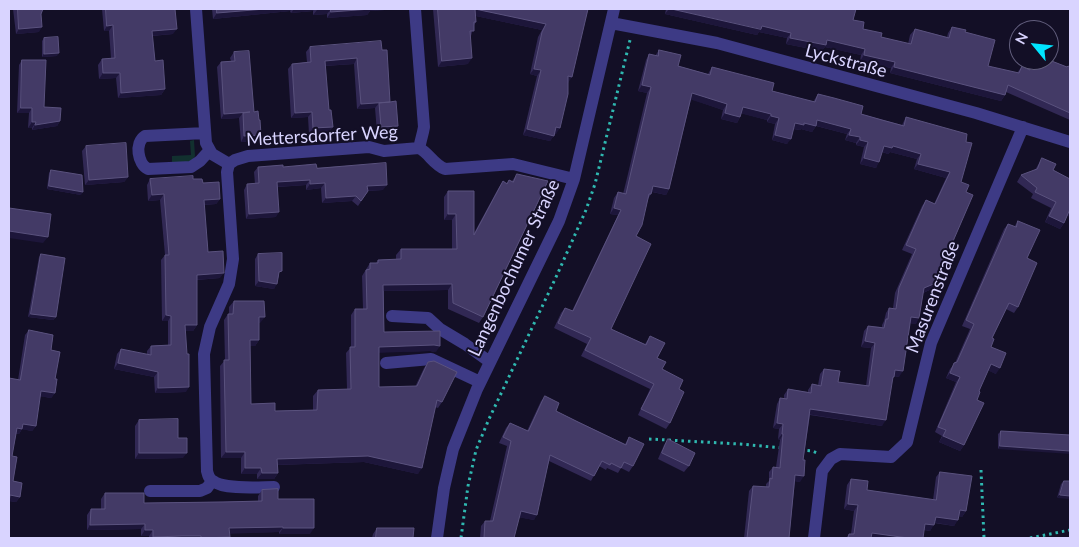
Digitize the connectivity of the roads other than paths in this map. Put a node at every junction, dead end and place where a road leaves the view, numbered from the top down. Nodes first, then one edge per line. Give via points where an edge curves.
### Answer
1 (196, 9) edge
2 (415, 9) edge
3 (614, 9) edge
4 (611, 23) junction
5 (1023, 127) junction
6 (205, 133) junction
7 (1070, 142) edge
8 (419, 148) junction
9 (209, 151) junction
10 (229, 164) junction
11 (574, 179) junction
12 (392, 316) dead end
13 (490, 362) junction
14 (386, 363) dead end
15 (480, 382) junction
16 (212, 481) junction
17 (274, 487) edge
18 (150, 491) dead end
19 (437, 538) edge
20 (814, 538) edge

1 - 6 street
2 - 8 street, Mettersdorfer Weg via 424,127
3 - 4 street, Langenbochumer Straße
4 - 5 street, Lyckstraße via 717,43
4 - 11 street, Langenbochumer Straße
5 - 7 street, Lyckstraße
5 - 20 street, Masurenstraße via 931,343 907,442 891,457 840,454 831,459 822,471
6 - 9 street
6 - 9 street via 145,136 140,139 140,160 148,169 191,167
8 - 10 street, Mettersdorfer Weg via 384,151 369,147 248,156
8 - 11 street, Mettersdorfer Weg via 445,168 513,164
9 - 10 street
10 - 16 street via 232,267 226,292 210,326 204,354 206,467
11 - 13 street, Langenbochumer Straße via 559,221
12 - 13 street via 428,318
13 - 15 street, Langenbochumer Straße
14 - 15 street via 431,359
15 - 19 street, Langenbochumer Straße via 453,448
16 - 17 street via 234,486
16 - 18 street via 200,491

